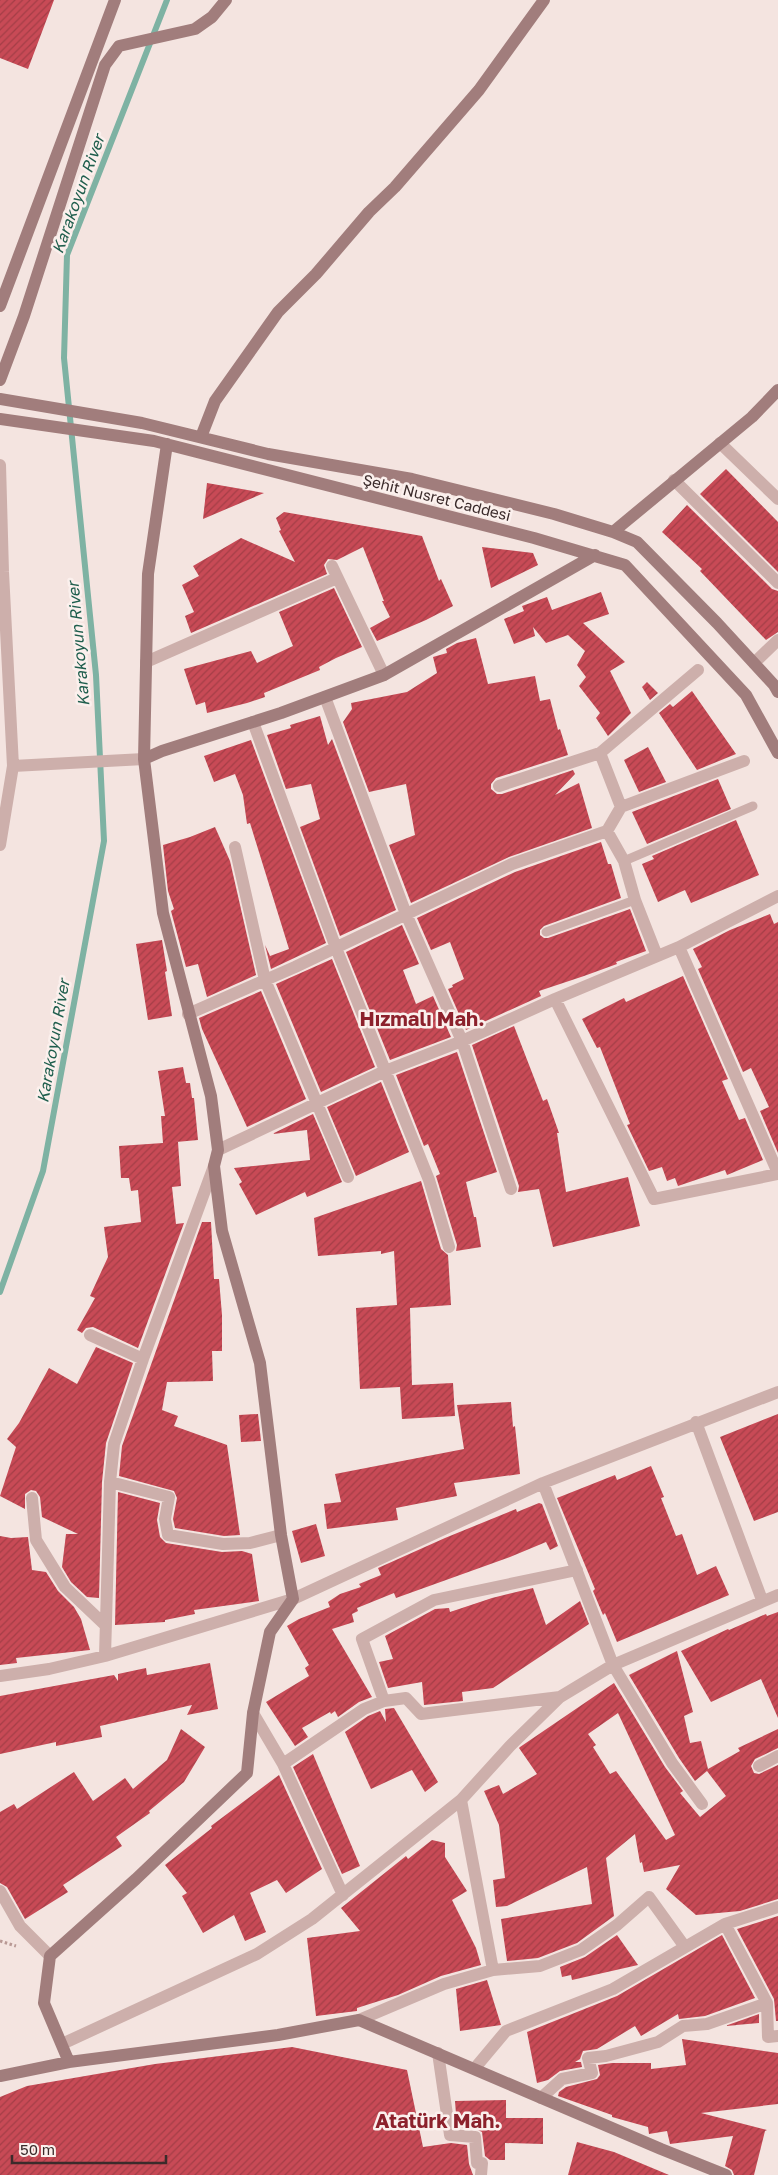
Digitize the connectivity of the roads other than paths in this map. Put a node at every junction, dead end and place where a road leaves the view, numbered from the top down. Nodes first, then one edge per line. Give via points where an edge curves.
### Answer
1 (115, 0) edge
2 (226, 0) edge
3 (544, 0) edge
4 (2, 293) edge
5 (0, 306) edge
6 (0, 380) edge
7 (778, 390) edge
8 (0, 399) edge
9 (0, 419) edge
10 (200, 437) junction
11 (720, 443) junction
12 (166, 444) junction
13 (0, 465) edge
14 (674, 480) junction
15 (778, 500) edge
16 (613, 532) junction
17 (595, 554) junction
18 (778, 583) edge
19 (778, 640) edge
20 (146, 662) junction
21 (754, 663) junction
22 (698, 670) dead end
23 (384, 674) junction
24 (777, 687) edge
25 (326, 697) junction
26 (253, 722) junction
27 (778, 753) edge
28 (600, 754) junction
29 (144, 759) junction
30 (744, 761) dead end
31 (13, 766) junction
32 (499, 786) dead end
33 (753, 806) dead end
34 (621, 808) junction
35 (607, 831) junction
36 (0, 845) edge
37 (235, 847) dead end
38 (624, 862) junction
39 (778, 896) edge
40 (635, 900) junction
41 (406, 914) junction
42 (546, 932) dead end
43 (679, 947) junction
44 (336, 948) junction
45 (657, 956) junction
46 (265, 980) junction
47 (555, 999) junction
48 (188, 1014) junction
49 (462, 1041) junction
50 (385, 1071) junction
51 (315, 1103) junction
52 (218, 1150) junction
53 (214, 1166) junction
54 (778, 1174) edge
55 (348, 1177) dead end
56 (511, 1189) dead end
57 (449, 1247) dead end
58 (90, 1335) dead end
59 (143, 1359) junction
60 (778, 1392) edge
61 (696, 1422) junction
62 (110, 1482) junction
63 (543, 1483) junction
64 (32, 1498) dead end
65 (282, 1535) junction
66 (577, 1570) junction
67 (778, 1595) edge
68 (293, 1600) junction
69 (762, 1600) junction
70 (104, 1624) junction
71 (105, 1656) junction
72 (613, 1665) junction
73 (0, 1676) edge
74 (560, 1697) junction
75 (384, 1701) junction
76 (253, 1713) junction
77 (778, 1756) edge
78 (283, 1764) junction
79 (759, 1766) dead end
80 (461, 1800) junction
81 (702, 1804) dead end
82 (0, 1891) edge
83 (343, 1895) junction
84 (778, 1907) edge
85 (725, 1924) junction
86 (685, 1947) junction
87 (50, 1956) junction
88 (493, 1970) junction
89 (767, 2003) junction
90 (359, 2020) junction
91 (778, 2036) edge
92 (62, 2044) junction
93 (438, 2053) junction
94 (69, 2062) junction
95 (475, 2068) junction
96 (0, 2076) edge
97 (541, 2098) junction
98 (481, 2175) edge
99 (726, 2175) edge

1 - 4 street
2 - 6 street via 212,17 195,29 119,46 105,65 24,316
3 - 10 street via 479,90 395,187 278,312 215,401
4 - 5 street
7 - 11 street
8 - 10 street, Şehit Nusret Caddesi via 142,423
9 - 12 street, Şehit Nusret Caddesi
10 - 16 street, Şehit Nusret Caddesi via 268,454 440,485
11 - 14 street
11 - 15 street
12 - 17 street, Şehit Nusret Caddesi
12 - 20 street via 148,574
13 - 31 street via 2,572
14 - 16 street
14 - 18 street
16 - 21 street, Şehit Nusret Caddesi via 637,542
17 - 23 street
17 - 27 street, Şehit Nusret Caddesi via 625,565 746,695
19 - 21 street
20 - 23 street via 334,572
20 - 29 street
21 - 24 street, Şehit Nusret Caddesi
22 - 28 street
23 - 25 street
25 - 26 street
25 - 41 street
26 - 29 street
26 - 44 street
28 - 32 street
28 - 34 street
29 - 31 street
29 - 48 street via 163,913
30 - 34 street
31 - 36 street
33 - 38 lane
34 - 35 street
35 - 38 street
35 - 41 street via 512,864
37 - 46 street
38 - 40 street
39 - 43 street
40 - 42 lane
40 - 45 street
41 - 44 street
41 - 49 street
43 - 45 street
43 - 54 street
44 - 46 street
44 - 50 street
45 - 47 street
46 - 48 street
46 - 51 street
47 - 49 street
47 - 54 street via 654,1199
48 - 52 street via 211,1096
49 - 50 street
49 - 56 street
50 - 51 street
50 - 57 street via 429,1180
51 - 52 street
51 - 55 street
52 - 53 street
53 - 59 street
53 - 65 street via 222,1231 260,1363
58 - 59 street
59 - 62 street via 114,1444
60 - 61 street
61 - 63 street
61 - 69 street
62 - 65 street via 169,1496 165,1519 168,1535 223,1544 250,1543
62 - 70 street
63 - 66 street
63 - 68 street
64 - 70 street via 36,1540 65,1587
65 - 68 street
66 - 72 street
66 - 75 street via 434,1600 362,1639
67 - 69 street
68 - 71 street
68 - 76 street via 270,1632
69 - 72 street
70 - 71 street
71 - 73 street
72 - 74 street
72 - 81 street via 672,1763
74 - 75 street via 421,1714 406,1698
74 - 80 street
75 - 78 street via 364,1709
76 - 78 street
76 - 87 street via 246,1773
77 - 79 street
78 - 83 street
80 - 83 street
80 - 88 street
82 - 87 street via 20,1926
83 - 92 street via 257,1954
84 - 85 street
85 - 86 street
85 - 89 street
86 - 88 street via 649,1897 582,1950 540,1966
86 - 95 street via 613,1989 506,2031
87 - 92 street via 44,2003
88 - 90 street via 444,1984
89 - 91 street via 768,2037
89 - 97 street via 707,2024 683,2026 658,2042 588,2058 592,2073 562,2078
90 - 93 street
90 - 94 street via 278,2035
92 - 94 street
93 - 95 street
93 - 98 street via 450,2134 475,2137 477,2163 482,2164
94 - 96 street
95 - 97 street
97 - 99 street

